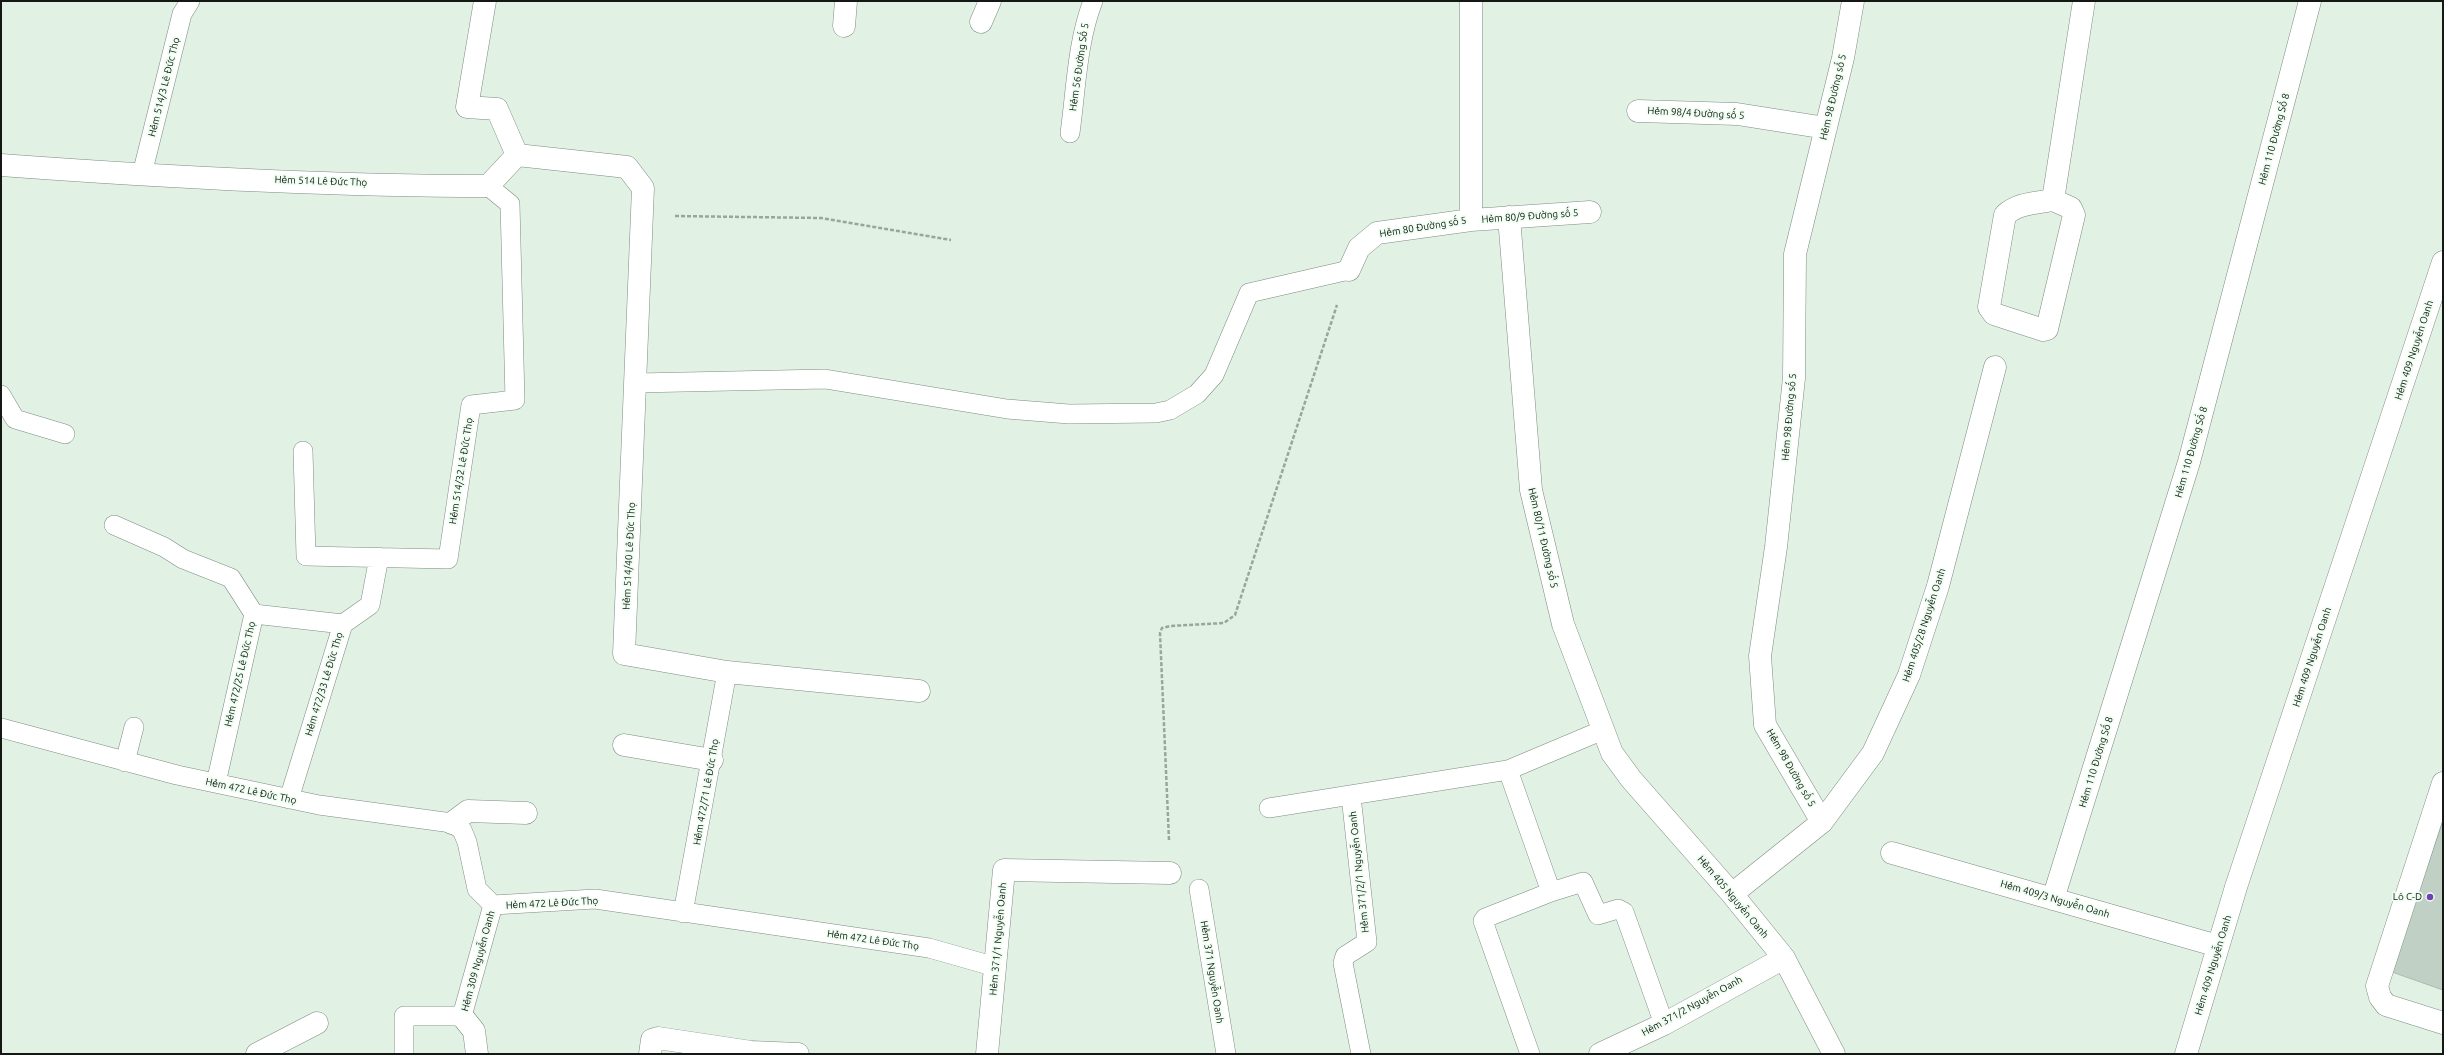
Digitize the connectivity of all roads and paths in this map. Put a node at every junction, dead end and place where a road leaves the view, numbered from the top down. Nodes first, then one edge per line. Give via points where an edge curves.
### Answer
1 (190, 1) edge
2 (485, 1) edge
3 (846, 1) edge
4 (990, 1) edge
5 (1093, 1) edge
6 (1472, 1) edge
7 (1853, 1) edge
8 (2084, 1) edge
9 (2310, 1) edge
10 (981, 22) dead end
11 (844, 26) dead end
12 (1638, 111) dead end
13 (1826, 128) junction
14 (1070, 133) dead end
15 (517, 155) junction
16 (1, 165) edge
17 (142, 174) junction
18 (488, 186) junction
19 (2053, 200) junction
20 (1590, 212) dead end
21 (643, 216) junction
22 (1509, 217) junction
23 (1471, 220) junction
24 (951, 240) dead end
25 (2443, 262) edge
26 (1348, 270) junction
27 (1995, 367) dead end
28 (637, 383) junction
29 (1, 395) edge
30 (65, 434) dead end
31 (303, 451) dead end
32 (114, 525) dead end
33 (378, 557) junction
34 (254, 614) junction
35 (343, 624) junction
36 (727, 672) junction
37 (919, 691) dead end
38 (134, 727) dead end
39 (1, 728) edge
40 (1604, 730) junction
41 (624, 745) dead end
42 (1612, 753) joint
43 (712, 760) junction
44 (125, 762) junction
45 (1508, 770) junction
46 (216, 783) junction
47 (2443, 783) edge
48 (1351, 796) junction
49 (289, 798) junction
50 (1269, 808) dead end
51 (526, 813) dead end
52 (1822, 822) junction
53 (452, 823) junction
54 (1892, 853) dead end
55 (1170, 873) joint
56 (1199, 889) dead end
57 (1551, 892) junction
58 (1732, 894) junction
59 (2053, 899) junction
60 (493, 905) junction
61 (683, 912) junction
62 (2218, 946) junction
63 (1784, 958) junction
64 (996, 967) junction
65 (462, 1016) junction
66 (2443, 1022) edge
67 (317, 1023) dead end
68 (1664, 1024) junction
69 (257, 1054) edge
70 (404, 1054) edge
71 (477, 1054) edge
72 (650, 1054) edge
73 (798, 1054) edge
74 (987, 1054) edge
75 (1226, 1054) edge
76 (1361, 1054) edge
77 (1530, 1054) edge
78 (1600, 1054) edge
79 (1834, 1054) edge
80 (2186, 1054) edge

1 - 17 lane, Hẻm 514/3 Lê Đức Thọ via 182,14
2 - 15 street via 467,106 497,109
3 - 11 street
4 - 10 street
5 - 14 lane, Hẻm 56 Đường Số 5 via 1086,18
6 - 23 street, Hẻm 80 Đường số 5
7 - 13 street, Hẻm 98 Đường số 5
8 - 19 street
9 - 59 street, Hẻm 110 Đường Số 8 via 2189,462
12 - 13 street, Hẻm 98/4 Đường số 5 via 1738,114
13 - 52 street, Hẻm 98 Đường số 5 via 1795,254 1794,378 1776,547 1760,656 1766,725
15 - 18 street
15 - 21 street, Hẻm 514/40 Lê Đức Thọ via 627,167 643,188
16 - 17 street, Hẻm 514 Lê Đức Thọ
17 - 18 street, Hẻm 514 Lê Đức Thọ via 425,186
18 - 33 lane, Hẻm 514/32 Lê Đức Thọ via 510,204 515,400 471,405 448,559
19 - 19 street via 2071,208 2074,215 2047,328 2043,330 1994,314 1989,307 2005,215 2012,208
20 - 22 street, Hẻm 80/9 Đường số 5
21 - 24 path via 820,218
21 - 28 street, Hẻm 514/40 Lê Đức Thọ
22 - 23 street, Hẻm 80/9 Đường số 5
22 - 40 street, Hẻm 80/11 Đường số 5 via 1531,490 1563,624
23 - 26 street, Hẻm 80 Đường số 5 via 1377,233 1359,248
25 - 62 street, Hẻm 409 Nguyễn Oanh
26 - 28 lane via 1249,293 1214,375 1197,394 1170,410 1156,413 1069,414 1007,409 825,379
26 - 55 path via 1235,616 1224,622 1170,626 1162,628 1160,633
27 - 52 street, Hẻm 405/28 Nguyễn Oanh via 1938,586 1909,675 1873,753
28 - 36 street, Hẻm 514/40 Lê Đức Thọ via 624,654
29 - 30 lane via 15,419
31 - 33 lane, Hẻm 514/32 Lê Đức Thọ via 306,556
32 - 34 lane, Hẻm 472/25 Lê Đức Thọ via 164,547 183,559 231,578
33 - 35 lane, Hẻm 472/33 Lê Đức Thọ via 370,605
34 - 35 lane
34 - 46 lane, Hẻm 472/25 Lê Đức Thọ
35 - 49 lane, Hẻm 472/33 Lê Đức Thọ
36 - 37 street, Hẻm 514/40 Lê Đức Thọ
36 - 43 lane, Hẻm 472/71 Lê Đức Thọ
38 - 44 lane
39 - 44 lane, Hẻm 472 Lê Đức Thọ
40 - 42 street, Hẻm 80/11 Đường số 5
40 - 45 lane
41 - 43 street
42 - 58 street, Hẻm 405 Nguyễn Oanh via 1631,779
43 - 61 lane, Hẻm 472/71 Lê Đức Thọ
44 - 46 lane, Hẻm 472 Lê Đức Thọ
45 - 48 lane
45 - 57 lane
46 - 49 lane, Hẻm 472 Lê Đức Thọ
47 - 66 street via 2377,986 2386,1005
48 - 50 lane
48 - 76 lane, Hẻm 371/2/1 Nguyễn Oanh via 1367,942 1345,956 1342,963
49 - 53 lane, Hẻm 472 Lê Đức Thọ via 319,805
51 - 53 street via 468,811
52 - 58 street, Hẻm 405/28 Nguyễn Oanh
53 - 60 lane, Hẻm 472 Lê Đức Thọ via 462,830 467,842 477,890
54 - 59 street, Hẻm 409/3 Nguyễn Oanh
55 - 64 street, Hẻm 371/1 Nguyễn Oanh via 1004,870
56 - 75 lane, Hẻm 371 Nguyễn Oanh
57 - 68 lane via 1582,882 1598,915 1618,909 1624,912
57 - 77 lane via 1483,921
58 - 63 street, Hẻm 405 Nguyễn Oanh
59 - 62 street, Hẻm 409/3 Nguyễn Oanh
60 - 61 lane, Hẻm 472 Lê Đức Thọ via 595,899
60 - 65 lane, Hẻm 309 Nguyễn Oanh via 480,959
61 - 64 lane, Hẻm 472 Lê Đức Thọ via 929,948
62 - 80 street, Hẻm 409 Nguyễn Oanh
63 - 68 street, Hẻm 371/2 Nguyễn Oanh
63 - 79 street, Hẻm 405 Nguyễn Oanh
64 - 74 street, Hẻm 371/1 Nguyễn Oanh
65 - 70 lane, Hẻm 309 Nguyễn Oanh via 404,1016
65 - 71 street via 474,1031
67 - 69 street
68 - 78 street, Hẻm 371/2 Nguyễn Oanh
72 - 73 street via 652,1040 658,1038 751,1052

